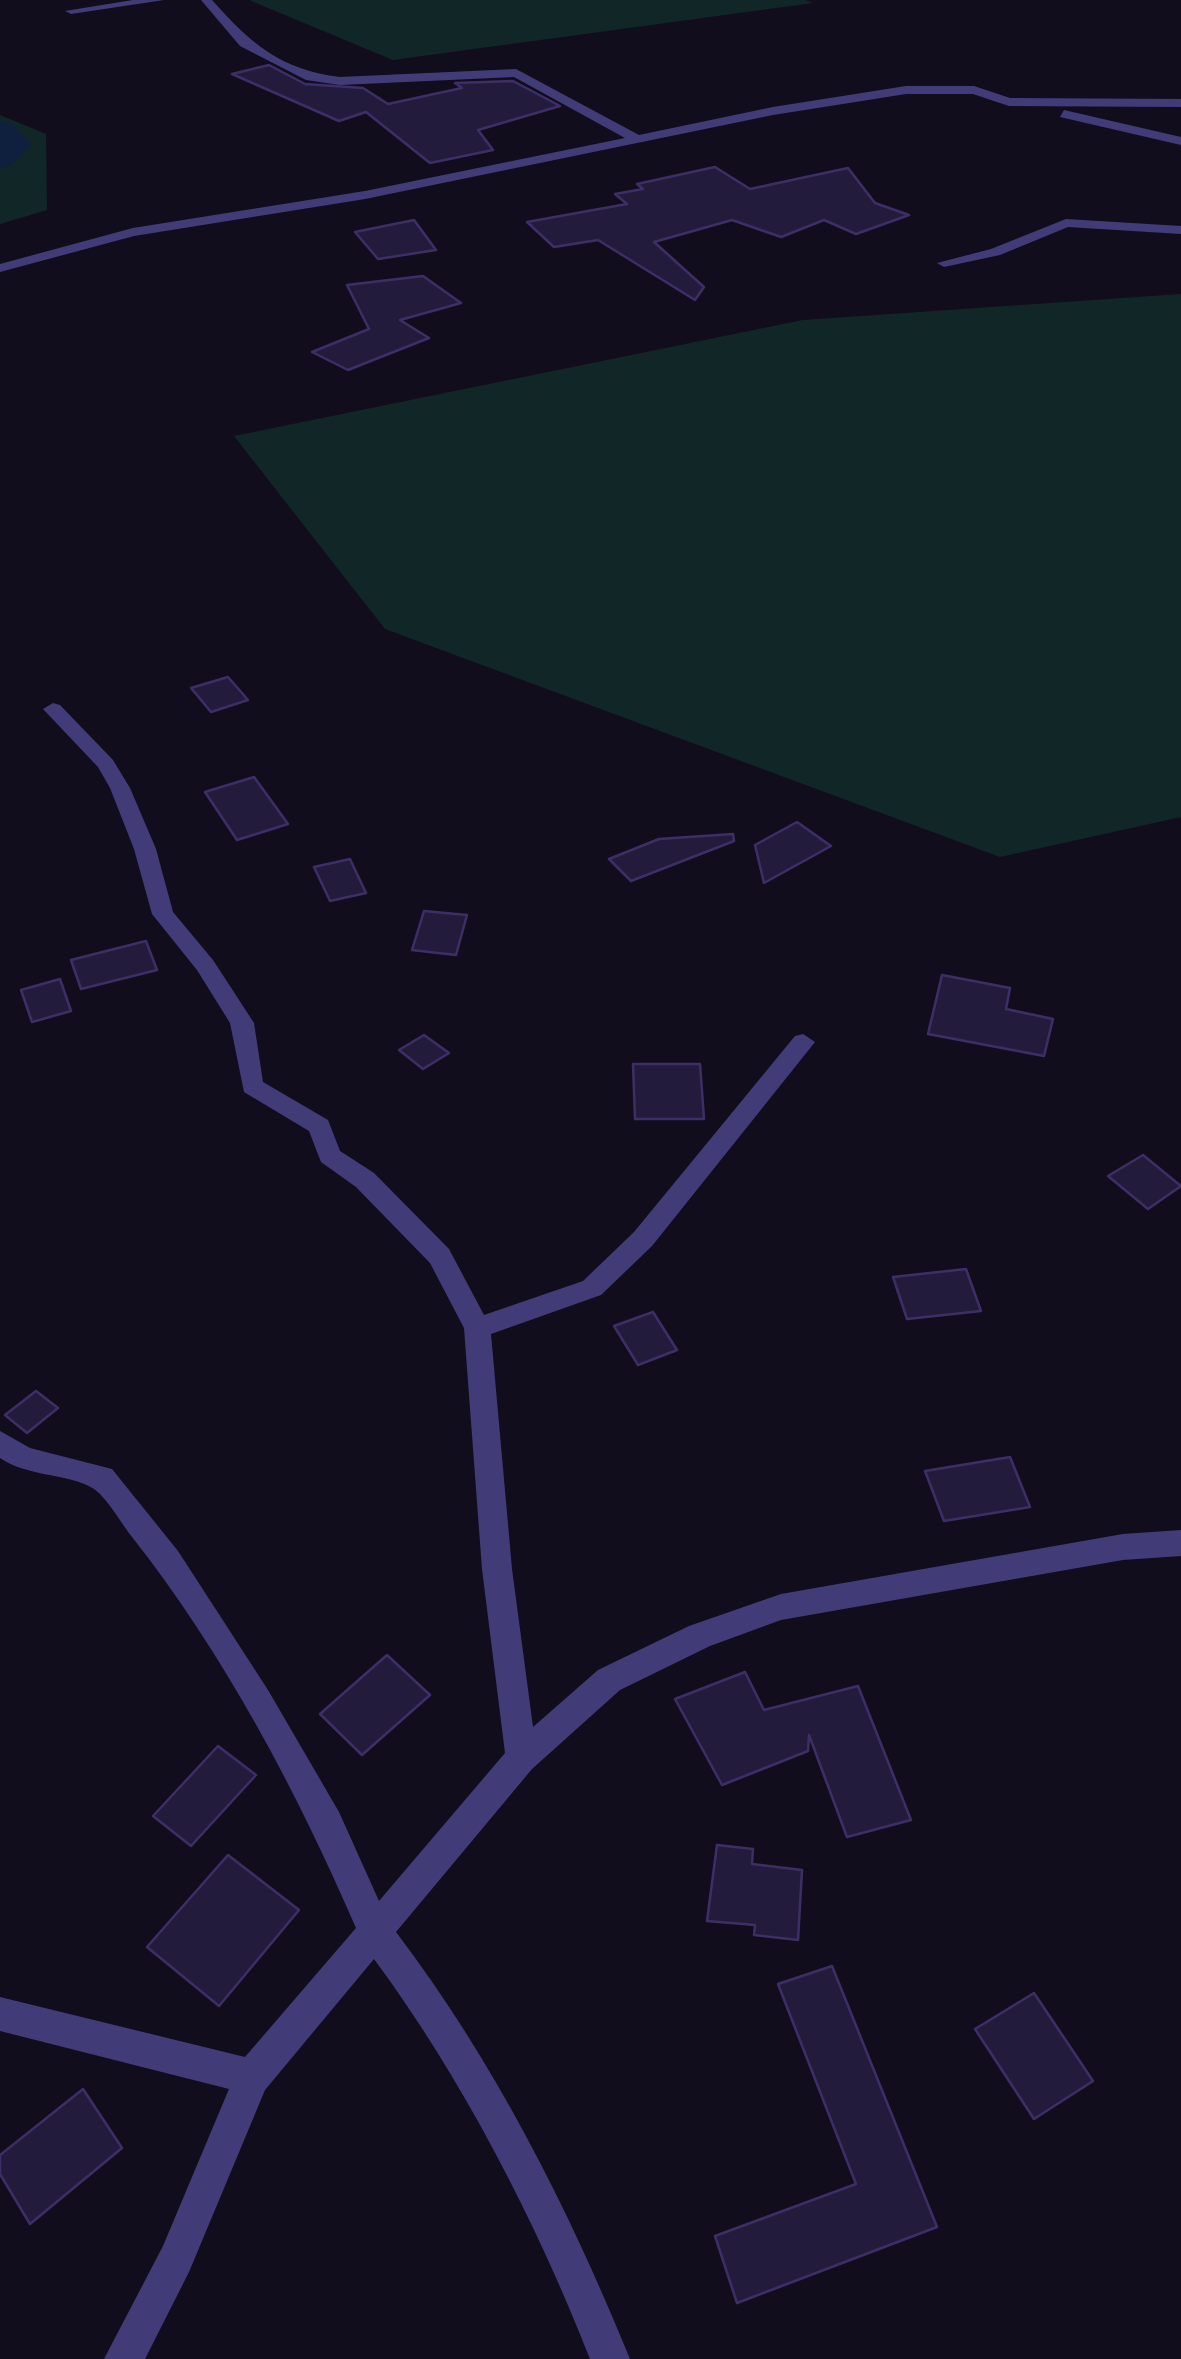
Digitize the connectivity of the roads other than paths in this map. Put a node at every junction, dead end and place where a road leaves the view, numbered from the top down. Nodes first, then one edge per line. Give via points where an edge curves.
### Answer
1 (159, 0) edge
2 (206, 0) edge
3 (72, 11) dead end
4 (1009, 102) junction
5 (1181, 103) edge
6 (635, 138) junction
7 (1181, 141) edge
8 (1181, 230) edge
9 (944, 263) dead end
10 (0, 268) edge
11 (53, 709) dead end
12 (803, 1042) dead end
13 (477, 1328) junction
14 (0, 1443) edge
15 (1181, 1544) edge
16 (521, 1758) junction
17 (375, 1932) junction
18 (0, 2014) edge
19 (252, 2077) junction
20 (124, 2359) edge
21 (610, 2359) edge

1 - 3 street
2 - 6 street via 244,44 310,77 516,73
4 - 5 street
4 - 6 street via 974,90 906,90
4 - 7 street
6 - 10 street via 403,188 106,237
8 - 9 street via 1066,222 995,252
11 - 13 street via 120,788 163,914 242,1024 252,1086 319,1126 330,1156 365,1180 440,1256
12 - 13 street via 643,1239 592,1288
13 - 16 street
14 - 17 street via 22,1458 102,1478 168,1560 327,1824
15 - 16 street via 1105,1550 781,1607 609,1680
16 - 17 street
17 - 19 street
17 - 21 street via 432,2008 568,2252
18 - 19 street
19 - 20 street via 176,2259

